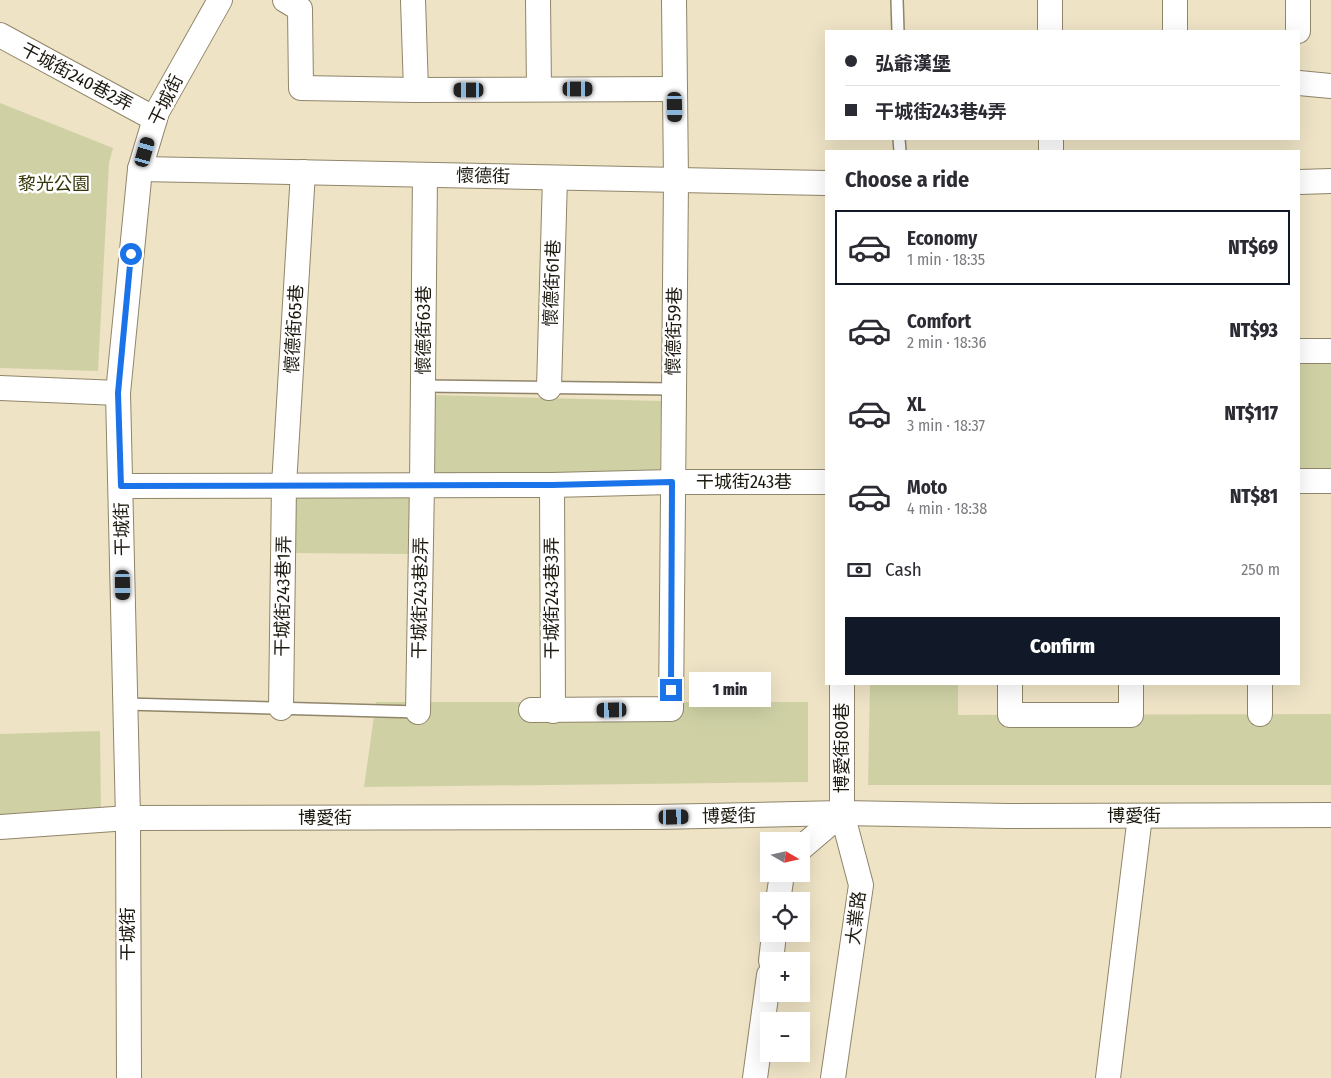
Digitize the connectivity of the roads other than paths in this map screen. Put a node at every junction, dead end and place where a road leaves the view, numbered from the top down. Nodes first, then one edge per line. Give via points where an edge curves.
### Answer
1 (220, 0) edge
2 (285, 0) edge
3 (414, 0) edge
4 (538, 0) edge
5 (674, 0) edge
6 (897, 0) edge
7 (1050, 0) edge
8 (1175, 0) edge
9 (1298, 0) edge
10 (898, 30) edge
11 (1050, 30) edge
12 (1175, 30) edge
13 (1298, 30) edge
14 (0, 36) edge
15 (1300, 83) edge
16 (1331, 86) edge
17 (539, 89) junction
18 (675, 89) junction
19 (416, 90) junction
20 (155, 119) junction
21 (140, 169) junction
22 (303, 172) junction
23 (425, 175) junction
24 (555, 178) junction
25 (676, 180) junction
26 (1331, 181) edge
27 (1300, 182) edge
28 (825, 183) edge
29 (1300, 351) edge
30 (1331, 351) edge
31 (423, 386) junction
32 (0, 388) edge
33 (548, 388) junction
34 (673, 389) junction
35 (118, 393) junction
36 (1300, 481) edge
37 (1331, 481) edge
38 (672, 482) junction
39 (825, 482) edge
40 (422, 484) junction
41 (284, 485) junction
42 (552, 485) junction
43 (121, 486) junction
44 (842, 685) edge
45 (1010, 685) edge
46 (1131, 685) edge
47 (1260, 685) edge
48 (126, 704) junction
49 (281, 708) junction
50 (542, 711) joint
51 (418, 712) joint
52 (1260, 714) dead end
53 (842, 813) junction
54 (1331, 815) edge
55 (1140, 816) junction
56 (128, 818) junction
57 (0, 827) edge
58 (810, 840) edge
59 (765, 1002) edge
60 (129, 1078) edge
61 (755, 1078) edge
62 (833, 1078) edge
63 (1108, 1078) edge

1 - 20 street, 干城街
2 - 19 street via 300,9 301,88
3 - 19 street
4 - 17 street
5 - 18 street, 懷德街59巷
6 - 10 lane
7 - 11 street
8 - 12 street
9 - 13 street
14 - 20 street, 干城街240巷2弄
15 - 16 street
17 - 18 street
17 - 19 street
18 - 25 street, 懷德街59巷
20 - 21 street, 干城街
21 - 22 street, 懷德街
21 - 35 street, 干城街
22 - 23 street, 懷德街
22 - 41 street, 懷德街65巷
23 - 24 street, 懷德街
23 - 31 street, 懷德街63巷
24 - 25 street, 懷德街
24 - 33 street, 懷德街61巷
25 - 28 street, 懷德街
25 - 34 street, 懷德街59巷
26 - 27 street
29 - 30 street
31 - 33 lane
31 - 40 street, 懷德街63巷
32 - 35 street
33 - 34 lane
34 - 38 street, 懷德街59巷
35 - 43 street, 干城街
36 - 37 street
38 - 39 street, 干城街243巷
38 - 42 street, 干城街243巷
38 - 50 street, 懷德街59巷 via 671,709
40 - 41 street, 干城街243巷
40 - 42 street, 干城街243巷
40 - 51 street, 干城街243巷2弄
41 - 43 street, 干城街243巷
41 - 49 street, 干城街243巷1弄
42 - 50 street, 干城街243巷3弄
43 - 48 street, 干城街
44 - 53 street, 博愛街80巷
45 - 46 street via 1010,716 1131,715
47 - 52 street
48 - 49 lane
48 - 56 street, 干城街
49 - 51 lane
53 - 55 street, 博愛街
53 - 56 street, 博愛街 via 655,817
53 - 58 street
53 - 62 street, 大業路 via 861,885
54 - 55 street, 博愛街
55 - 63 street
56 - 57 street, 博愛街
56 - 60 street, 干城街
59 - 61 street

